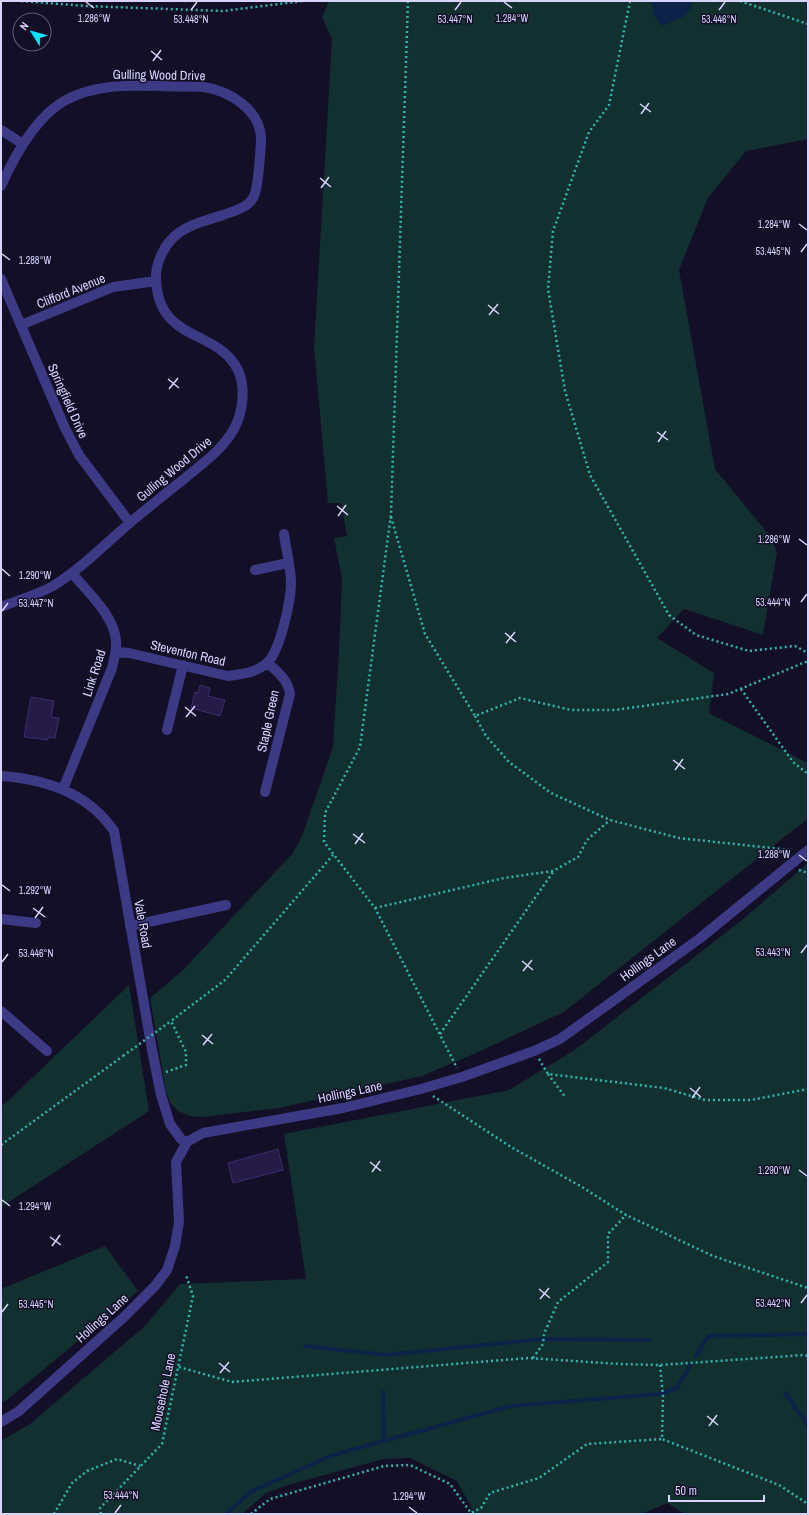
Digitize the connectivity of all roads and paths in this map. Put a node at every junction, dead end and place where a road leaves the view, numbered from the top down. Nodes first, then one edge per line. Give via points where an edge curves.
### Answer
1 (21, 1) edge
2 (303, 1) edge
3 (408, 1) edge
4 (630, 1) edge
5 (740, 1) edge
6 (808, 24) edge
7 (1, 130) edge
8 (23, 144) junction
9 (1, 186) edge
10 (1, 279) edge
11 (156, 281) junction
12 (21, 325) junction
13 (391, 514) junction
14 (130, 523) junction
15 (284, 534) dead end
16 (288, 563) junction
17 (255, 570) dead end
18 (72, 574) junction
19 (2, 605) edge
20 (116, 652) junction
21 (808, 653) edge
22 (268, 662) junction
23 (808, 662) edge
24 (183, 665) junction
25 (741, 689) junction
26 (475, 716) junction
27 (167, 730) dead end
28 (808, 774) edge
29 (1, 776) edge
30 (63, 789) junction
31 (265, 792) dead end
32 (610, 820) junction
33 (808, 850) edge
34 (333, 855) dead end
35 (794, 855) junction
36 (553, 871) junction
37 (226, 905) dead end
38 (375, 908) junction
39 (1, 919) edge
40 (36, 923) dead end
41 (130, 926) junction
42 (1, 1011) edge
43 (171, 1021) junction
44 (440, 1034) junction
45 (47, 1051) dead end
46 (534, 1051) junction
47 (548, 1074) junction
48 (157, 1076) junction
49 (462, 1077) junction
50 (421, 1089) junction
51 (808, 1089) edge
52 (566, 1098) dead end
53 (187, 1142) junction
54 (1, 1145) edge
55 (626, 1215) junction
56 (186, 1275) dead end
57 (808, 1288) edge
58 (807, 1357) edge
59 (533, 1359) junction
60 (660, 1365) junction
61 (179, 1367) junction
62 (1, 1422) edge
63 (662, 1439) junction
64 (140, 1466) junction
65 (808, 1504) edge
66 (54, 1514) edge
67 (101, 1514) edge
68 (251, 1514) edge

1 - 2 path via 223,11
3 - 13 path
4 - 21 path via 609,105 589,132 553,231 548,289 565,391 590,475 669,615 696,635 749,651 795,646
5 - 6 path
7 - 8 street
8 - 9 street
8 - 11 street, Gulling Wood Drive via 46,114 64,101 107,87 131,85 205,88 237,100 250,110 258,121 261,137 256,193 250,203 239,210 180,231 162,253
10 - 12 street, Springfield Drive
11 - 12 street, Clifford Avenue via 113,287
11 - 14 street, Gulling Wood Drive via 163,308 170,319 226,354 242,381 242,396 234,428 224,443 211,457
12 - 14 street, Springfield Drive via 79,455
13 - 26 path via 425,634
13 - 38 path via 360,747 325,813 324,842
14 - 18 street, Gulling Wood Drive
15 - 16 street, Steventon Road
16 - 17 street
16 - 22 street, Steventon Road via 290,593 280,641
18 - 19 street, Gulling Wood Drive via 48,588
18 - 20 street, Link Road via 113,626
20 - 24 street, Steventon Road
20 - 30 street, Link Road via 112,668
22 - 24 street, Steventon Road via 257,670 228,676
22 - 31 street, Staple Green via 284,678 290,694
23 - 25 path
24 - 27 street
25 - 26 path via 728,694 615,710 571,710 520,698
25 - 28 path via 793,762
26 - 32 path via 486,736 508,762 551,793
29 - 30 street, Vale Road via 22,777
30 - 41 street, Vale Road via 104,817 114,831
32 - 35 path via 679,838
32 - 36 path via 587,840 578,857
33 - 35 street, Hollings Lane, bridge
34 - 43 path via 225,980
35 - 46 street, Hollings Lane via 692,943 560,1039
36 - 38 path via 504,878
36 - 44 path
37 - 41 street
38 - 44 path
39 - 40 street
41 - 48 street, Vale Road
42 - 45 street
43 - 48 path via 186,1052 186,1065
43 - 54 path, bridge
44 - 49 path
46 - 47 path
46 - 49 street, Hollings Lane
47 - 51 path via 664,1088 705,1100 751,1100
47 - 52 path
48 - 53 street, Vale Road via 170,1124 181,1139
49 - 50 street, Hollings Lane
50 - 53 street, Hollings Lane via 343,1108 203,1133
50 - 55 path via 511,1147
53 - 62 street, Hollings Lane via 176,1162 179,1222 167,1270 124,1317 19,1411
55 - 57 path via 713,1256
55 - 59 path via 608,1234 608,1262 558,1302 544,1334 543,1344
56 - 61 path, Mousehole Lane via 193,1296
58 - 60 path
59 - 60 path
59 - 61 path via 232,1382
60 - 63 path via 663,1396
61 - 64 path, Mousehole Lane via 162,1444
63 - 65 path via 779,1485
63 - 68 path via 587,1444 539,1478 490,1493 481,1508 471,1513 450,1484 410,1465 384,1466 270,1499
64 - 66 path via 117,1459 87,1471 72,1483
64 - 67 path, Mousehole Lane via 100,1508

